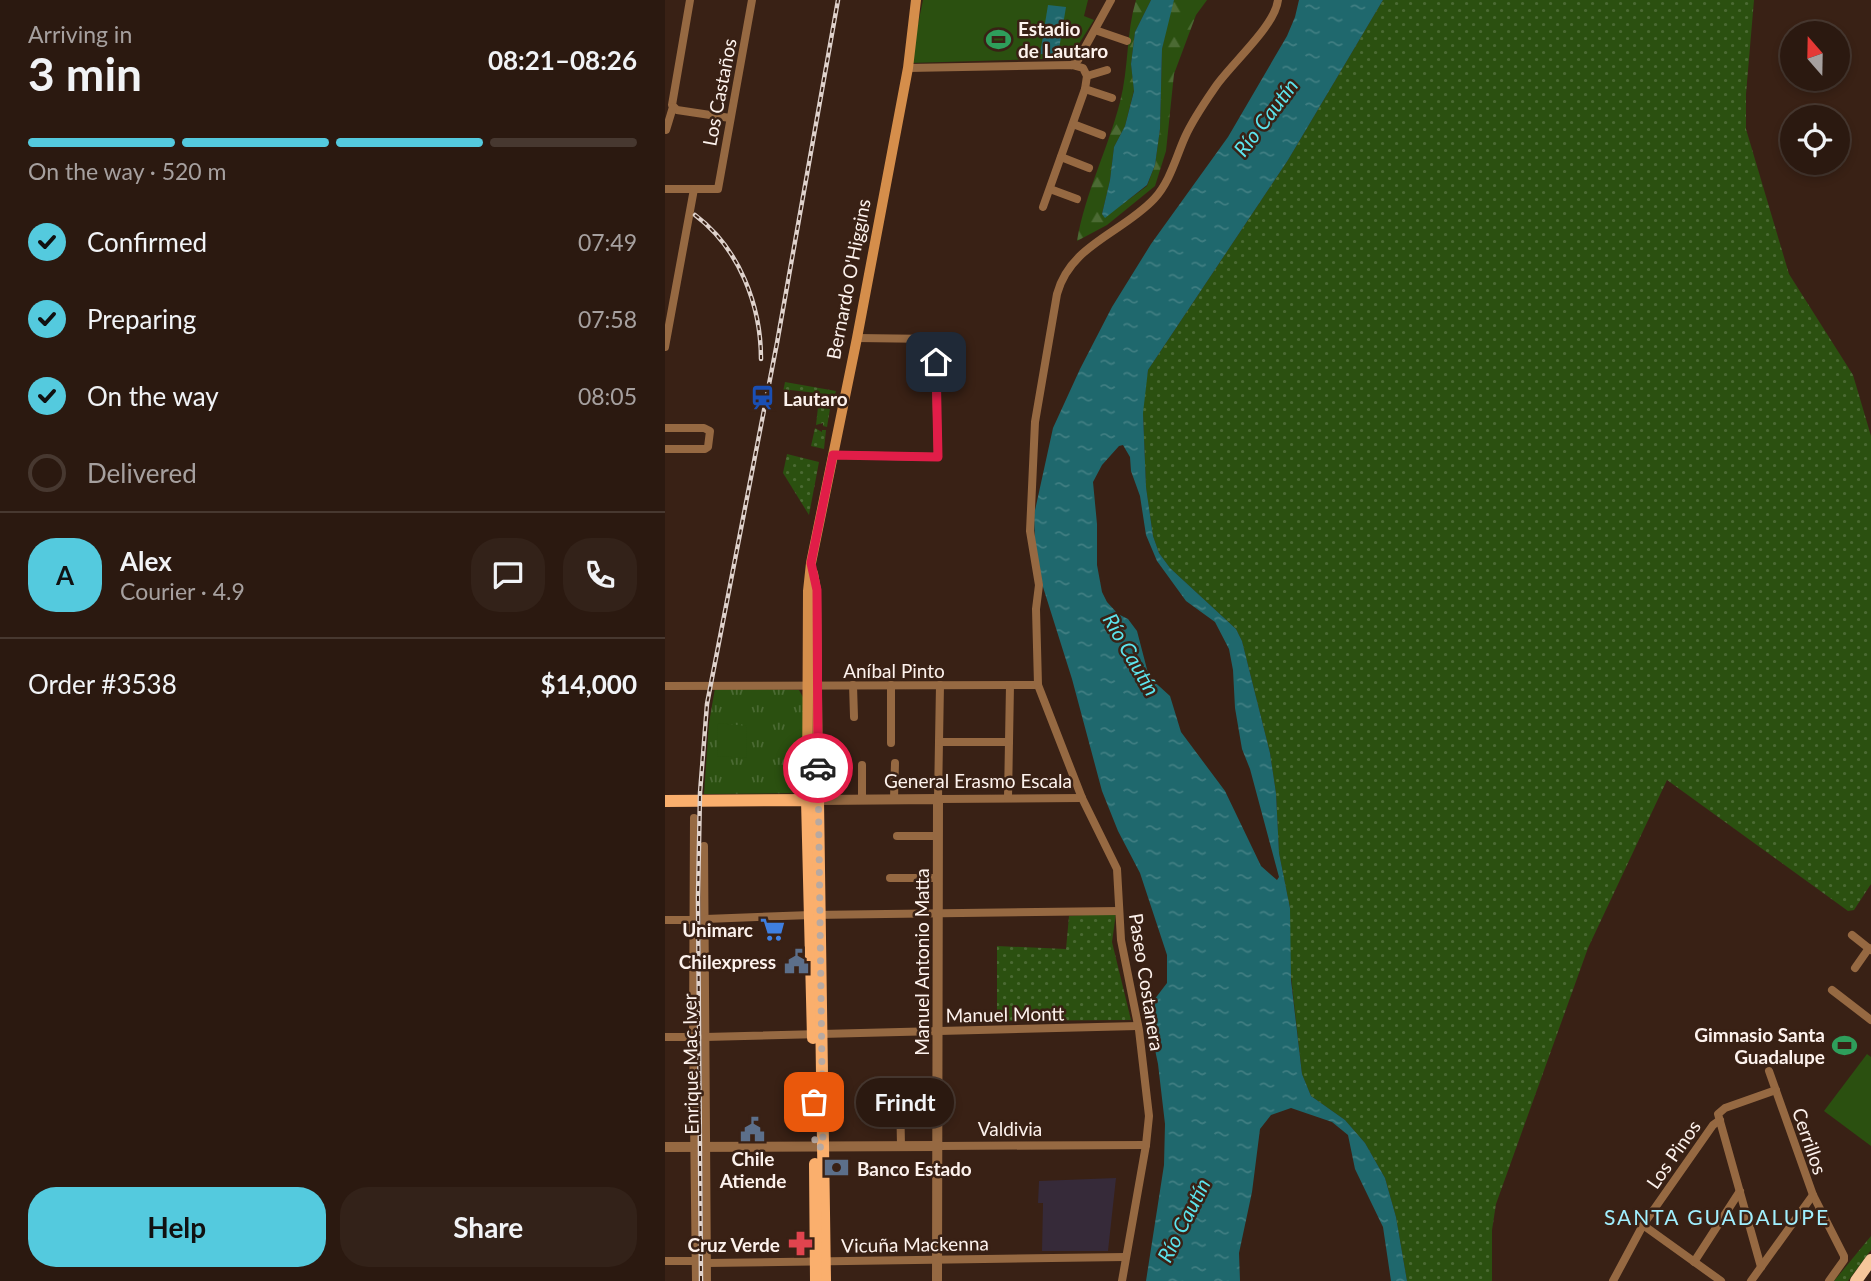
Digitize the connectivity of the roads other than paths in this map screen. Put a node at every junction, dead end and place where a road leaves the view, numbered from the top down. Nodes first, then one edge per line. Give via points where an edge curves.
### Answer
1 (690, 0) edge
2 (753, 0) edge
3 (916, 0) edge
4 (1111, 0) edge
5 (1278, 0) edge
6 (1095, 30) junction
7 (1127, 41) dead end
8 (1072, 65) junction
9 (908, 68) junction
10 (1107, 70) dead end
11 (1087, 76) junction
12 (1085, 89) junction
13 (1112, 99) dead end
14 (673, 107) junction
15 (730, 118) junction
16 (1073, 124) junction
17 (666, 131) edge
18 (1102, 135) dead end
19 (1061, 158) junction
20 (1089, 168) dead end
21 (665, 189) edge
22 (694, 189) junction
23 (1050, 189) junction
24 (1077, 200) dead end
25 (1043, 207) dead end
26 (668, 306) edge
27 (857, 338) junction
28 (665, 347) edge
29 (665, 428) edge
30 (665, 449) edge
31 (833, 455) junction
32 (853, 685) junction
33 (891, 685) junction
34 (940, 685) junction
35 (1010, 685) junction
36 (1038, 685) junction
37 (665, 686) edge
38 (812, 686) junction
39 (854, 717) dead end
40 (939, 742) junction
41 (1009, 742) junction
42 (891, 743) dead end
43 (830, 754) dead end
44 (895, 763) dead end
45 (862, 765) dead end
46 (1082, 798) junction
47 (894, 799) junction
48 (938, 799) junction
49 (1008, 799) junction
50 (818, 800) junction
51 (862, 800) junction
52 (665, 801) edge
53 (694, 818) dead end
54 (897, 836) dead end
55 (938, 836) junction
56 (705, 846) dead end
57 (890, 878) dead end
58 (938, 878) junction
59 (1119, 911) junction
60 (938, 913) junction
61 (816, 915) junction
62 (693, 919) junction
63 (705, 919) junction
64 (665, 920) edge
65 (1852, 936) dead end
66 (1870, 949) edge
67 (1855, 968) dead end
68 (1832, 990) dead end
69 (1871, 1020) edge
70 (1138, 1026) junction
71 (939, 1031) junction
72 (818, 1034) junction
73 (665, 1037) edge
74 (693, 1037) junction
75 (705, 1037) junction
76 (1769, 1071) dead end
77 (1776, 1090) junction
78 (900, 1095) dead end
79 (1719, 1117) junction
80 (1146, 1145) junction
81 (901, 1146) junction
82 (938, 1146) junction
83 (665, 1147) edge
84 (695, 1147) junction
85 (707, 1147) junction
86 (819, 1147) junction
87 (1740, 1191) junction
88 (1813, 1195) junction
89 (1643, 1225) junction
90 (1125, 1257) junction
91 (937, 1259) junction
92 (665, 1261) edge
93 (696, 1261) junction
94 (820, 1261) junction
95 (1871, 1261) edge
96 (1694, 1262) junction
97 (707, 1263) junction
98 (1761, 1267) junction
99 (696, 1281) edge
100 (707, 1281) edge
101 (816, 1281) edge
102 (825, 1281) edge
103 (937, 1281) edge
104 (1122, 1281) edge
105 (1613, 1281) edge
106 (1721, 1281) edge
107 (1751, 1281) edge
108 (1829, 1281) edge
109 (1856, 1281) edge

1 - 14 street
2 - 15 street, Los Castaños
3 - 9 main road, Bernardo O'Higgins
4 - 6 street
5 - 36 street, Paseo Costanera via 1268,24 1216,86 1162,189 1140,212 1078,256 1059,288 1035,422 1030,531 1039,585
6 - 7 street
6 - 8 street
8 - 9 street
8 - 11 street via 1083,68
9 - 27 main road, Bernardo O'Higgins
10 - 11 street
11 - 12 street
12 - 13 street
12 - 16 street
14 - 15 street
14 - 17 street
15 - 22 street, Los Castaños via 717,189
16 - 18 street
16 - 19 street
19 - 20 street
19 - 23 street
21 - 22 street
22 - 26 street
23 - 24 street
23 - 25 street
26 - 28 street
27 - 31 main road, Bernardo O'Higgins
27 - 31 street via 935,339 938,457
29 - 30 street via 710,431 705,449
31 - 38 main road, Bernardo O'Higgins via 808,591
32 - 33 street, Aníbal Pinto
32 - 38 street, Aníbal Pinto
32 - 39 street
33 - 34 street, Aníbal Pinto
33 - 42 street
34 - 35 street, Aníbal Pinto
34 - 40 street, Manuel Antonio Matta
35 - 36 street, Aníbal Pinto
35 - 41 street
36 - 46 street, Paseo Costanera
37 - 38 street, Aníbal Pinto
38 - 50 main road, Bernardo O'Higgins
40 - 41 street
40 - 48 street, Manuel Antonio Matta
41 - 49 street
43 - 50 street
44 - 47 street
45 - 51 street
46 - 49 street, General Erasmo Escala
46 - 59 street, Paseo Costanera via 1117,869
47 - 48 street, General Erasmo Escala
47 - 51 street, General Erasmo Escala
48 - 49 street, General Erasmo Escala
48 - 55 street, Manuel Antonio Matta
50 - 51 street, General Erasmo Escala
50 - 52 main road, General Erasmo Escala
50 - 61 main road, Bernardo O'Higgins
53 - 62 street, Enrique Mac Iver
54 - 55 street
55 - 58 street, Manuel Antonio Matta
56 - 63 street, Enrique Mac Iver
57 - 58 street
58 - 60 street, Manuel Antonio Matta
59 - 60 street
59 - 70 street, Paseo Costanera
60 - 61 street
60 - 71 street, Manuel Antonio Matta
61 - 63 street
61 - 72 main road, Bernardo O'Higgins
62 - 64 street
62 - 74 street, Enrique Mac Iver
63 - 75 street, Enrique Mac Iver
65 - 66 street
66 - 67 street
68 - 69 street
70 - 71 street, Manuel Montt
70 - 80 street, Paseo Costanera via 1149,1116
71 - 72 street, Manuel Montt
71 - 82 street, Manuel Antonio Matta
72 - 75 street, Manuel Montt
72 - 86 main road, Bernardo O'Higgins
73 - 74 street
74 - 84 street, Enrique Mac Iver
75 - 85 street, Enrique Mac Iver
76 - 77 street, Cerrillos
77 - 79 street, Los Pinos via 1725,1108
77 - 88 street, Cerrillos
78 - 81 street
79 - 87 street
79 - 89 street, Los Pinos
80 - 82 street, Valdivia
80 - 90 street, Paseo Costanera
81 - 82 street, Valdivia
81 - 86 street, Valdivia
82 - 91 street, Manuel Antonio Matta
83 - 84 street, Valdivia
84 - 85 street, Valdivia
84 - 93 street, Enrique Mac Iver
85 - 86 street, Valdivia
85 - 97 street, Enrique Mac Iver
86 - 94 main road, Bernardo O'Higgins
87 - 96 street
87 - 98 street
88 - 98 street
88 - 108 street, Cerrillos via 1845,1257
89 - 96 street
89 - 105 street, Los Pinos
90 - 91 street, Vicuña Mackenna
90 - 104 street, Paseo Costanera
91 - 94 street, Vicuña Mackenna
91 - 103 street, Manuel Antonio Matta
92 - 93 street
93 - 99 street, Enrique Mac Iver
94 - 97 street, Vicuña Mackenna
94 - 101 main road, Bernardo O'Higgins
94 - 102 main road, Bernardo O'Higgins
95 - 109 highway
96 - 106 street
97 - 100 street, Enrique Mac Iver
98 - 107 street

